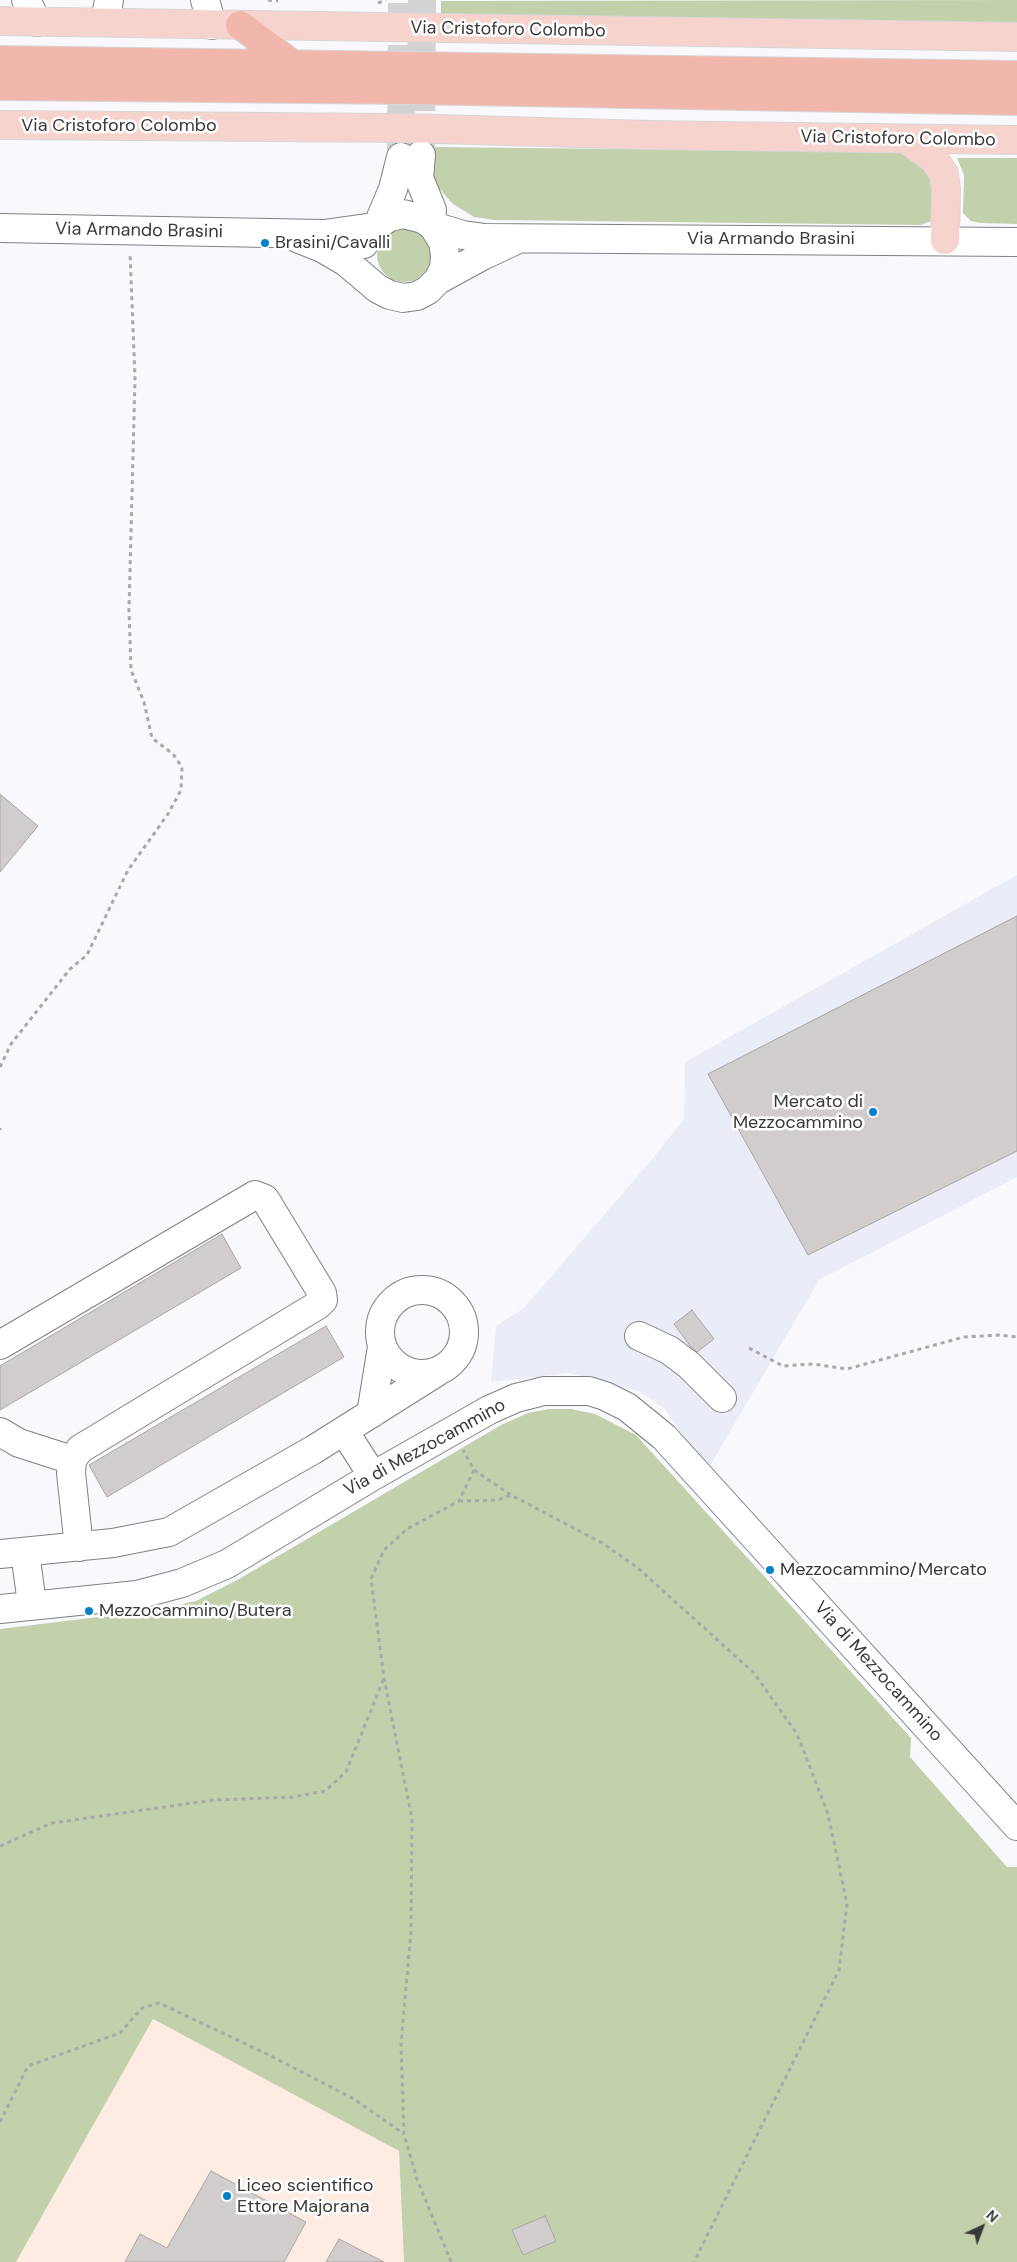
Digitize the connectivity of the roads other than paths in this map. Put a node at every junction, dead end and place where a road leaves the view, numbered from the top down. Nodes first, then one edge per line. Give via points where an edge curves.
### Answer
1 (31, 11) edge
2 (107, 11) edge
3 (208, 12) edge
4 (0, 21) edge
5 (240, 25) junction
6 (1017, 37) edge
7 (0, 60) edge
8 (291, 63) junction
9 (1017, 75) edge
10 (0, 86) edge
11 (1017, 101) edge
12 (0, 125) edge
13 (906, 139) junction
14 (1017, 140) edge
15 (376, 225) junction
16 (432, 225) junction
17 (0, 228) edge
18 (279, 233) junction
19 (525, 237) junction
20 (945, 240) junction
21 (1017, 242) edge
22 (369, 279) junction
23 (438, 280) junction
24 (639, 1336) dead end
25 (0, 1345) edge
26 (382, 1347) junction
27 (437, 1372) junction
28 (722, 1398) dead end
29 (371, 1414) junction
30 (344, 1431) junction
31 (0, 1432) edge
32 (72, 1460) junction
33 (373, 1476) junction
34 (79, 1546) junction
35 (12, 1553) edge
36 (32, 1604) junction
37 (0, 1608) edge
38 (1017, 1826) edge

1 - 2 main road, Via Cristoforo Colombo
1 - 4 main road, Via Cristoforo Colombo
2 - 3 main road, Via Cristoforo Colombo
3 - 5 main road, Via Cristoforo Colombo
5 - 6 main road, Via Cristoforo Colombo
5 - 8 highway
7 - 8 highway, Via Cristoforo Colombo
8 - 9 highway, Via Cristoforo Colombo
10 - 11 highway
12 - 13 main road, Via Cristoforo Colombo via 402,128
13 - 14 main road, Via Cristoforo Colombo
13 - 20 main road via 934,158 944,174
15 - 16 street, Via Armando Brasini via 403,214 416,216
15 - 16 street via 411,156 432,210
15 - 18 street, Via Armando Brasini via 336,233
15 - 22 street via 362,252
16 - 19 street, Via Armando Brasini via 470,236
16 - 23 street via 443,242 445,255 444,268
17 - 18 street, Via Armando Brasini
18 - 22 street, Via Armando Brasini via 327,250
19 - 20 street, Via Armando Brasini
19 - 23 street, Via Armando Brasini via 495,249
20 - 21 street, Via Armando Brasini
22 - 23 street, Via Armando Brasini via 378,289 404,298 417,296
24 - 28 street via 669,1350
25 - 32 street via 251,1196 258,1195 264,1199 320,1290 323,1296 321,1303 86,1444
26 - 27 street via 391,1361 406,1371 421,1374
26 - 27 street via 379,1330 383,1314 390,1304 404,1293 417,1290 431,1290 445,1296 457,1308 464,1336 461,1349 451,1363
26 - 29 street
27 - 29 street
29 - 30 street
30 - 33 street
30 - 34 street via 169,1532
31 - 32 street via 19,1443
32 - 34 street
33 - 36 street, Via di Mezzocammino via 227,1564 182,1583 137,1594
33 - 38 street, Via di Mezzocammino via 489,1410 544,1390 589,1391 627,1407 664,1437
34 - 35 street
35 - 36 street
36 - 37 street, Via di Mezzocammino

